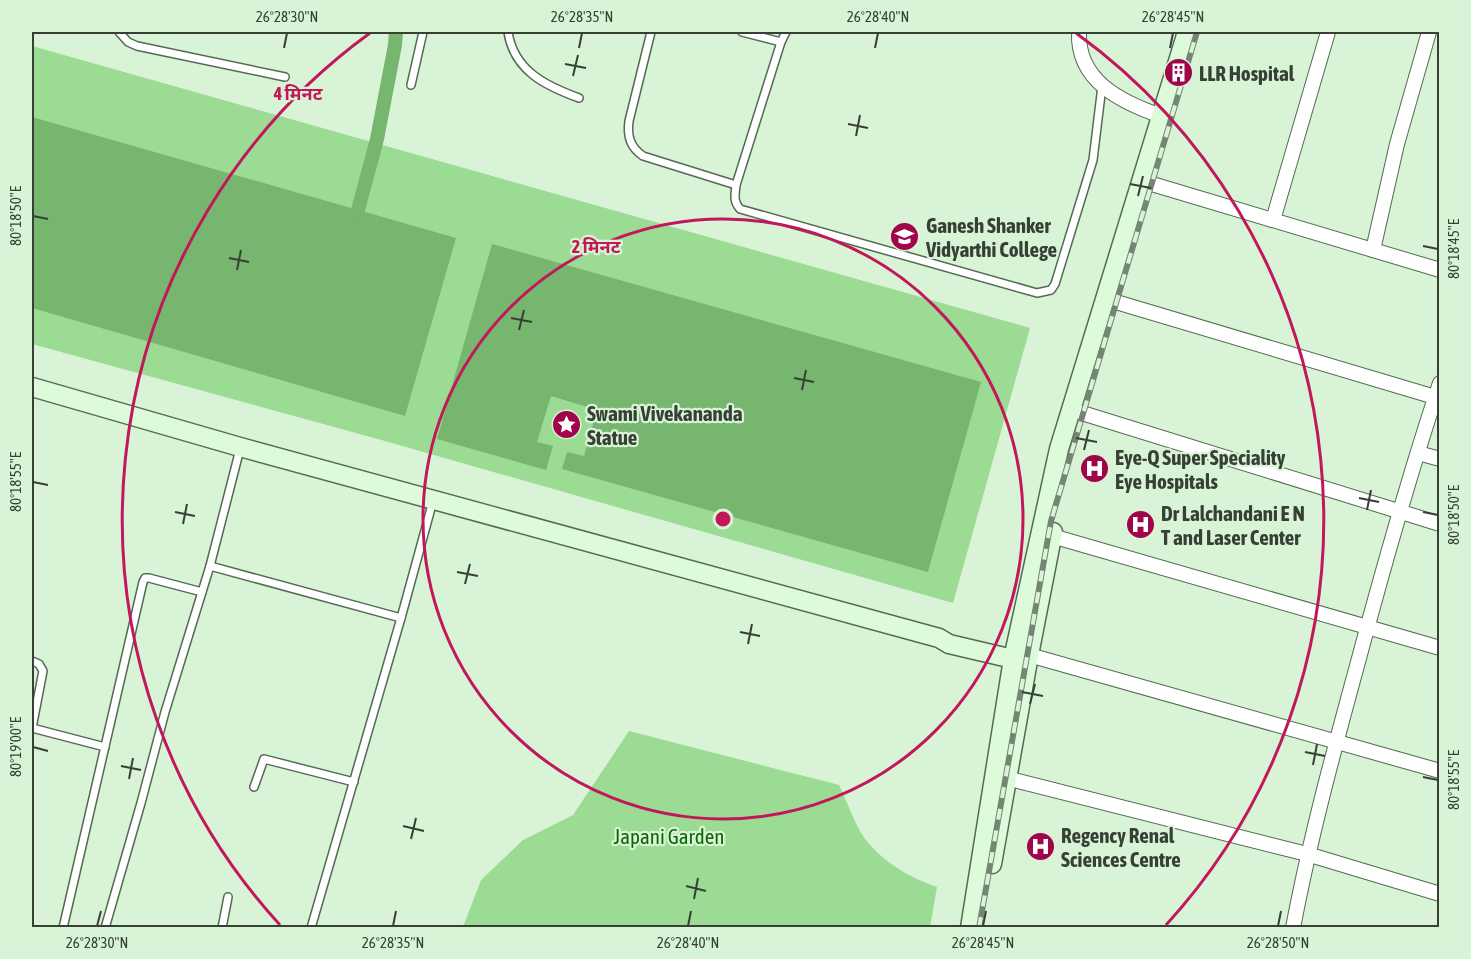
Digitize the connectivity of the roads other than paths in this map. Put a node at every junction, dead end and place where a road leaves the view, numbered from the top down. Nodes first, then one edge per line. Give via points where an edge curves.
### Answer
1 (119, 32) edge
2 (423, 32) edge
3 (508, 32) edge
4 (651, 32) edge
5 (742, 32) edge
6 (786, 32) edge
7 (1079, 32) edge
8 (1187, 32) edge
9 (1198, 32) edge
10 (1328, 32) edge
11 (1429, 32) edge
12 (781, 42) junction
13 (285, 77) dead end
14 (411, 85) dead end
15 (1102, 86) junction
16 (579, 98) dead end
17 (1161, 116) junction
18 (1152, 184) junction
19 (736, 185) junction
20 (1273, 220) junction
21 (1373, 250) junction
22 (1125, 253) junction
23 (1440, 270) edge
24 (1116, 302) junction
25 (1440, 383) edge
26 (32, 387) edge
27 (1435, 397) junction
28 (1082, 413) junction
29 (240, 447) junction
30 (1418, 453) junction
31 (1440, 459) edge
32 (433, 499) junction
33 (1400, 513) junction
34 (1440, 524) edge
35 (1052, 536) junction
36 (210, 566) junction
37 (202, 592) junction
38 (401, 618) junction
39 (1368, 627) junction
40 (1440, 648) edge
41 (1019, 654) junction
42 (32, 661) edge
43 (32, 728) edge
44 (1337, 741) junction
45 (105, 747) junction
46 (1440, 771) edge
47 (1006, 778) junction
48 (354, 782) junction
49 (254, 787) dead end
50 (1307, 854) junction
51 (1440, 894) edge
52 (228, 897) dead end
53 (63, 927) edge
54 (105, 927) edge
55 (222, 927) edge
56 (311, 927) edge
57 (970, 927) edge
58 (982, 927) edge
59 (1293, 927) edge

1 - 13 lane via 137,46
2 - 14 lane
3 - 16 lane via 514,50 530,73 544,84
4 - 19 lane via 629,121 630,142 643,156
5 - 12 lane
6 - 12 lane
7 - 15 street via 1083,60
8 - 17 main road
9 - 18 main road
10 - 20 street
11 - 21 street via 1397,144
12 - 19 lane
15 - 17 street via 1134,107
15 - 19 lane via 1093,160 1055,284 1045,292 1037,293 749,213 735,204
17 - 22 main road
18 - 20 street
18 - 22 main road
20 - 21 street
21 - 23 street
22 - 24 main road
22 - 41 main road via 1059,448
24 - 27 street
24 - 28 main road
25 - 27 street
26 - 29 main road
27 - 30 street
28 - 33 street
28 - 35 main road
29 - 32 main road
29 - 36 lane
30 - 31 street
30 - 33 street
32 - 38 lane
32 - 41 main road via 939,638 952,637
33 - 34 street
33 - 39 street
35 - 39 street
35 - 41 main road
36 - 37 lane
36 - 38 lane
37 - 45 lane via 145,578
37 - 54 lane
38 - 48 lane
39 - 40 street
39 - 44 street
41 - 44 street
41 - 47 main road
41 - 57 main road
42 - 43 lane via 43,671
43 - 45 lane
44 - 46 street
44 - 50 street
45 - 53 lane
47 - 50 street
47 - 58 main road
48 - 49 lane via 264,759
48 - 56 lane
50 - 51 street
50 - 59 street
52 - 55 lane

